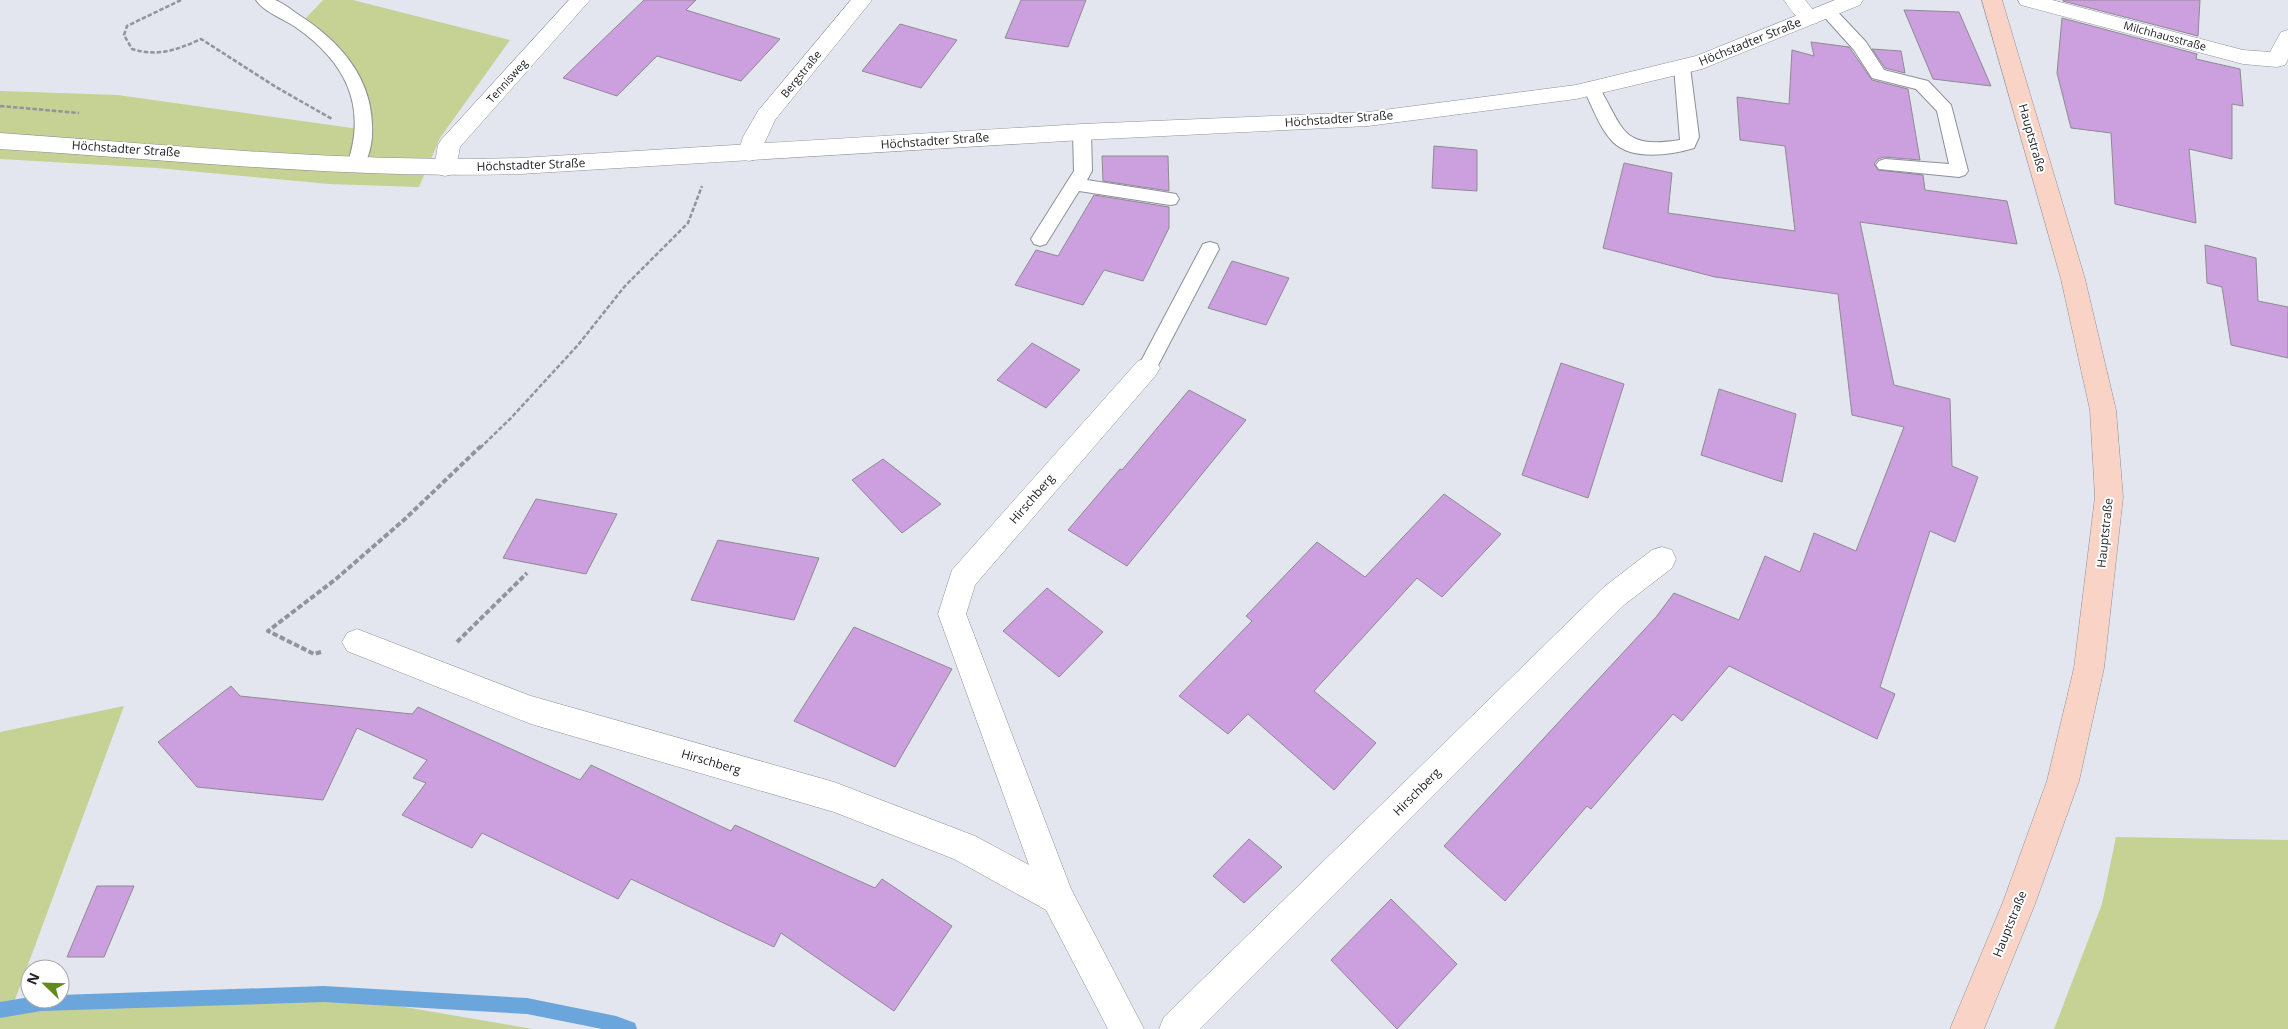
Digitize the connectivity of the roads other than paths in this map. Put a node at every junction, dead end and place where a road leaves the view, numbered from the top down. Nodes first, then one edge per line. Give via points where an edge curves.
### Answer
1 (264, 0) edge
2 (580, 0) edge
3 (862, 0) edge
4 (1853, 0) edge
5 (1992, 0) edge
6 (2028, 0) edge
7 (1803, 6) edge
8 (2288, 37) edge
9 (1682, 67) junction
10 (1591, 88) junction
11 (1082, 132) junction
12 (0, 141) edge
13 (749, 153) junction
14 (356, 165) junction
15 (1885, 165) dead end
16 (445, 168) junction
17 (1075, 184) junction
18 (1170, 199) dead end
19 (1040, 240) dead end
20 (1210, 249) dead end
21 (1148, 368) joint
22 (1662, 559) dead end
23 (357, 642) dead end
24 (1058, 898) junction
25 (1127, 1029) edge
26 (1176, 1029) edge
27 (1967, 1029) edge

1 - 14 lane via 330,46 353,75 361,96 364,129
2 - 16 street, Tennisweg via 450,145
3 - 13 street, Bergstraße via 766,116
4 - 7 street, Höchstadter Straße
5 - 27 main road, Hauptstraße via 2073,279 2102,410 2109,497 2090,668 2063,782 2019,904
6 - 8 street, Milchhausstraße via 2242,57 2277,60
7 - 9 street, Höchstadter Straße via 1702,62
7 - 15 lane via 1860,46 1878,74 1922,85 1945,109 1959,171
9 - 10 street, Höchstadter Straße
9 - 10 lane via 1690,137 1688,144 1678,148 1633,146 1620,140
10 - 11 street, Höchstadter Straße via 1368,119
11 - 13 street, Höchstadter Straße
11 - 17 lane via 1083,171
12 - 14 street, Höchstadter Straße
13 - 16 street, Höchstadter Straße
14 - 16 street, Höchstadter Straße
17 - 18 lane
17 - 19 lane
20 - 21 lane
21 - 24 street, Hirschberg via 962,579 952,614
22 - 26 street, Hirschberg via 1614,596
23 - 24 street, Hirschberg via 531,710 834,797 964,847
24 - 25 street, Hirschberg

